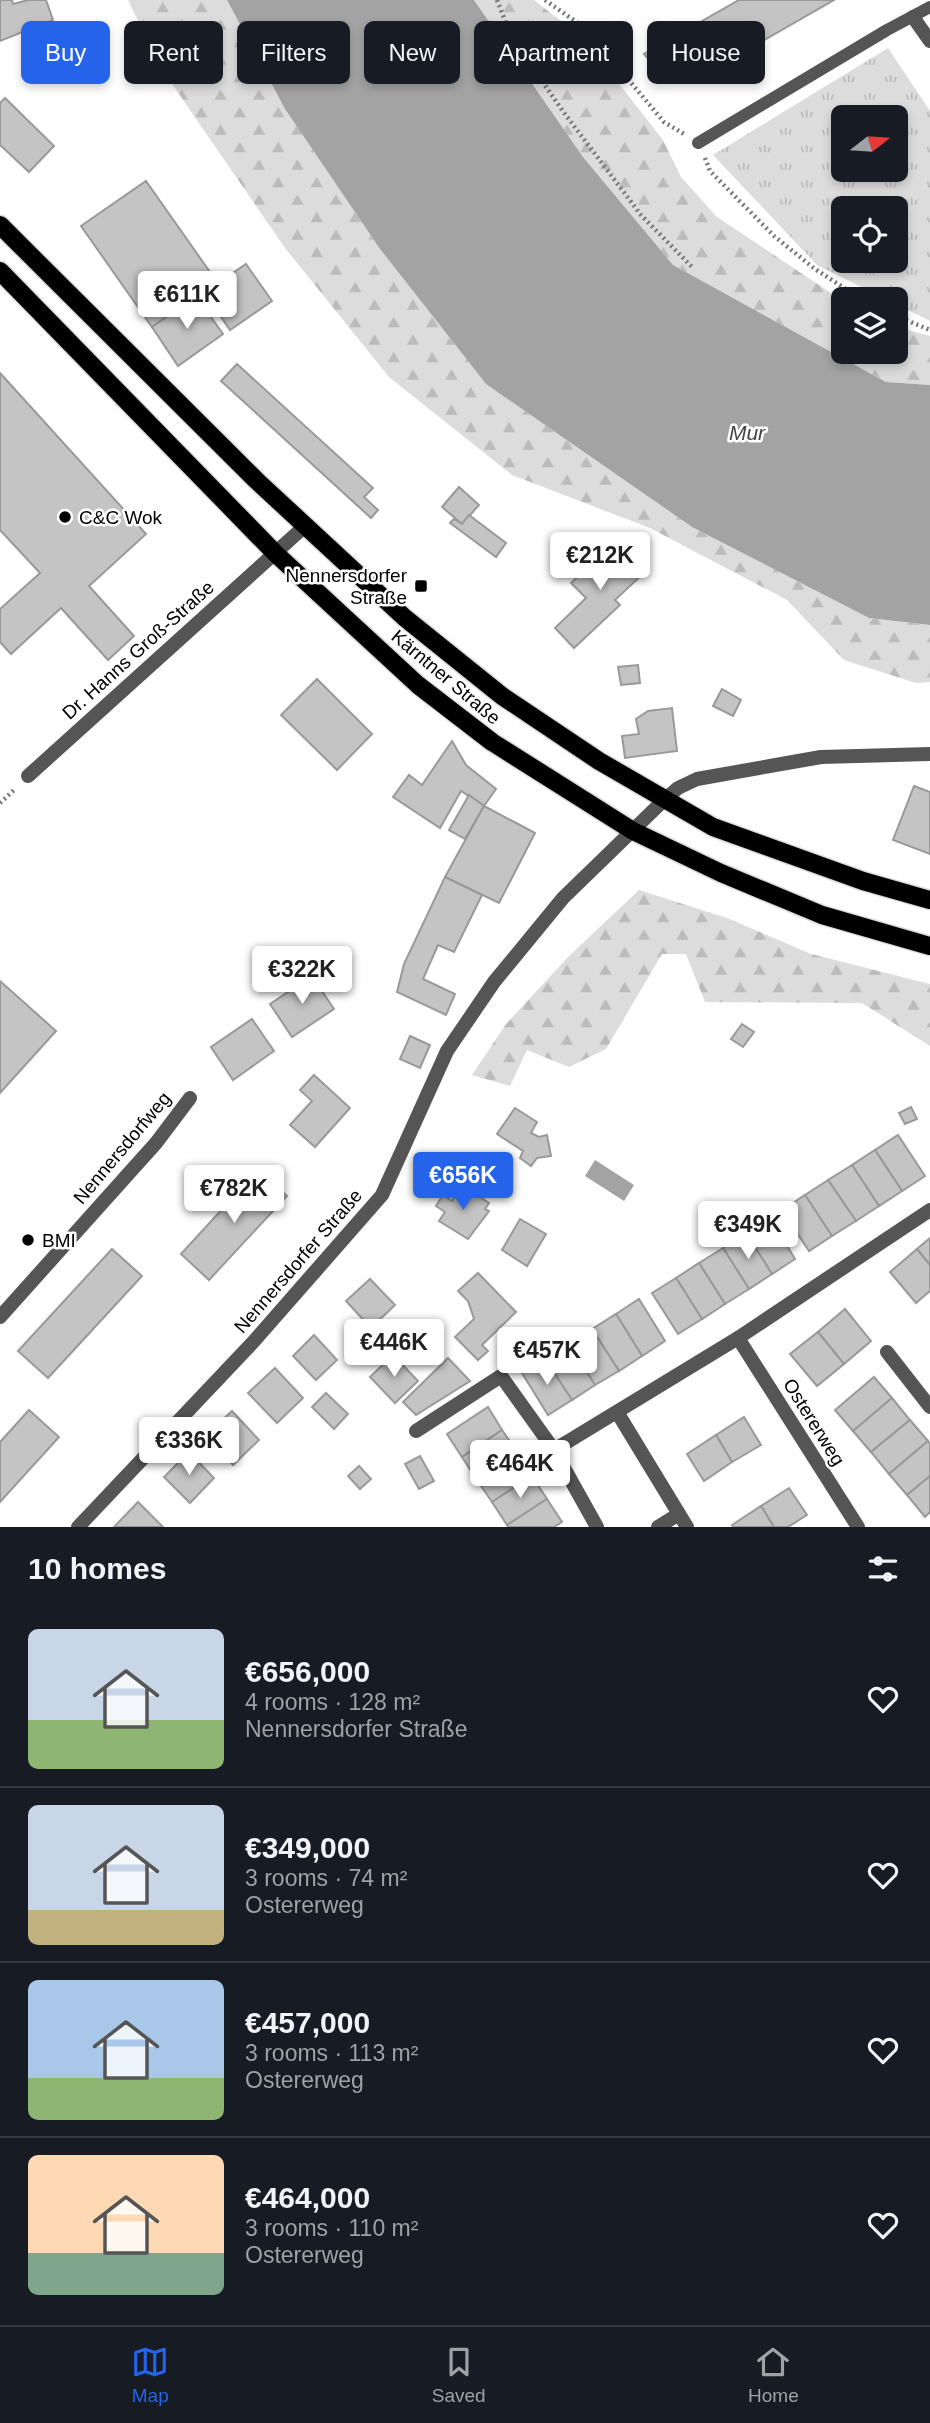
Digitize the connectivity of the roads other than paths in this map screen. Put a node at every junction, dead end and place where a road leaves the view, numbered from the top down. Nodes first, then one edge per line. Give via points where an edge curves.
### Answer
1 (930, 7) edge
2 (913, 17) junction
3 (930, 41) edge
4 (698, 143) dead end
5 (0, 225) edge
6 (0, 271) edge
7 (305, 526) junction
8 (276, 554) junction
9 (930, 754) edge
10 (28, 776) dead end
11 (664, 800) junction
12 (633, 831) junction
13 (930, 900) edge
14 (930, 946) edge
15 (190, 1098) dead end
16 (930, 1210) edge
17 (0, 1317) edge
18 (738, 1338) junction
19 (887, 1352) dead end
20 (930, 1407) edge
21 (617, 1412) junction
22 (416, 1431) dead end
23 (554, 1450) junction
24 (679, 1514) junction
25 (78, 1527) edge
26 (597, 1527) edge
27 (658, 1527) edge
28 (687, 1527) edge
29 (858, 1527) edge

1 - 2 lane
2 - 3 street
2 - 4 lane
5 - 7 main road, Kärntner Straße
6 - 8 main road, Kärntner Straße
7 - 8 street, Dr. Hanns Groß-Straße
7 - 11 main road, Kärntner Straße via 405,618 502,696
8 - 10 street, Dr. Hanns Groß-Straße
8 - 12 main road, Kärntner Straße via 440,704
9 - 11 street via 807,760 696,779
11 - 12 street, Nennersdorfer Straße
11 - 13 main road, Kärntner Straße via 713,827
12 - 14 main road, Kärntner Straße via 822,915
12 - 25 street, Nennersdorfer Straße via 563,898 494,982 447,1051 382,1195 255,1340
15 - 17 street, Nennersdorfweg via 156,1143
16 - 18 street
18 - 21 street
18 - 29 street, Ostererweg
19 - 20 street
21 - 23 street
21 - 24 street
22 - 23 street via 501,1376
23 - 26 street
24 - 27 street
24 - 28 street

